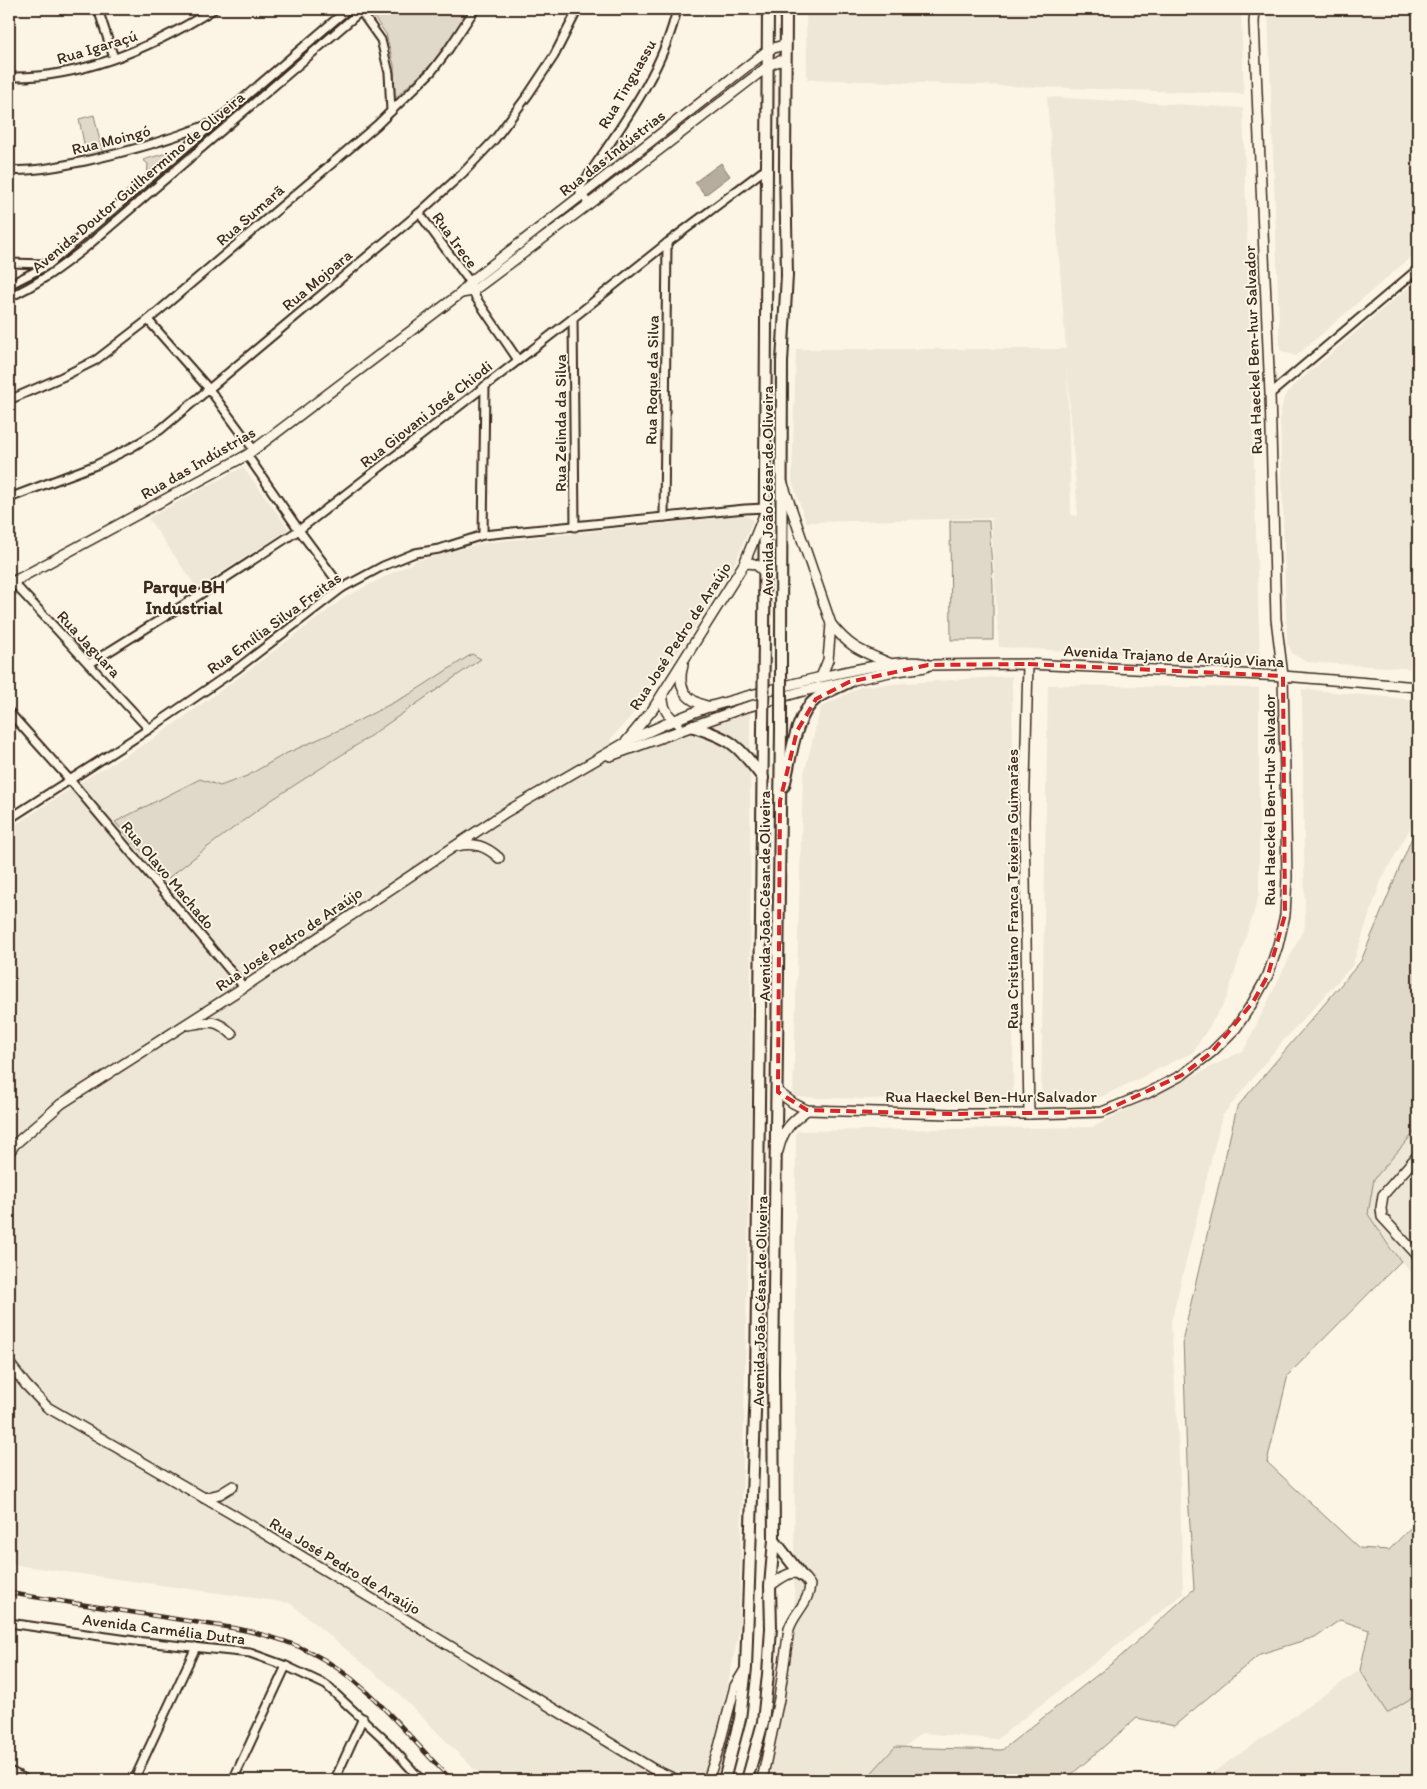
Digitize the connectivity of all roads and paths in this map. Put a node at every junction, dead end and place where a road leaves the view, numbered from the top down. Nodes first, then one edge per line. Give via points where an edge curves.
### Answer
1 (98, 9) edge
2 (214, 9) edge
3 (348, 9) edge
4 (475, 9) edge
5 (578, 9) edge
6 (677, 9) edge
7 (768, 9) edge
8 (786, 9) edge
9 (1251, 9) edge
10 (1255, 9) edge
11 (360, 10) edge
12 (1254, 22) junction
13 (786, 44) junction
14 (768, 50) junction
15 (114, 58) junction
16 (785, 60) junction
17 (768, 66) junction
18 (273, 73) junction
19 (9, 77) edge
20 (280, 81) junction
21 (391, 111) junction
22 (216, 121) junction
23 (767, 168) junction
24 (9, 170) edge
25 (582, 195) junction
26 (589, 204) junction
27 (419, 213) junction
28 (667, 244) junction
29 (9, 262) edge
30 (66, 263) junction
31 (48, 264) junction
32 (1418, 269) edge
33 (9, 285) edge
34 (472, 286) junction
35 (9, 297) edge
36 (573, 318) junction
37 (148, 320) junction
38 (518, 360) junction
39 (485, 386) junction
40 (209, 389) junction
41 (1270, 394) junction
42 (9, 400) edge
43 (251, 452) junction
44 (765, 476) junction
45 (782, 480) junction
46 (9, 498) edge
47 (765, 510) junction
48 (664, 517) junction
49 (575, 527) junction
50 (298, 530) junction
51 (483, 535) junction
52 (744, 564) junction
53 (764, 572) junction
54 (10, 581) edge
55 (342, 588) junction
56 (831, 624) junction
57 (684, 660) junction
58 (889, 663) junction
59 (88, 664) junction
60 (1028, 664) junction
61 (928, 665) junction
62 (1283, 676) junction
63 (821, 677) junction
64 (849, 682) junction
65 (1418, 687) edge
66 (663, 692) junction
67 (774, 700) junction
68 (711, 707) junction
69 (9, 712) edge
70 (674, 721) junction
71 (691, 726) junction
72 (149, 729) junction
73 (625, 743) junction
74 (614, 755) joint
75 (594, 761) junction
76 (763, 778) junction
77 (70, 780) junction
78 (780, 801) junction
79 (9, 819) edge
80 (454, 846) junction
81 (499, 858) dead end
82 (244, 987) junction
83 (184, 1026) junction
84 (232, 1034) dead end
85 (778, 1092) junction
86 (807, 1110) junction
87 (1028, 1114) junction
88 (9, 1153) edge
89 (1418, 1155) edge
90 (777, 1156) junction
91 (1418, 1256) edge
92 (9, 1363) edge
93 (233, 1486) dead end
94 (204, 1498) junction
95 (774, 1540) junction
96 (801, 1575) junction
97 (770, 1586) junction
98 (9, 1623) edge
99 (196, 1647) junction
100 (286, 1666) junction
101 (746, 1668) junction
102 (363, 1718) junction
103 (9, 1774) edge
104 (336, 1777) dead end
105 (23, 1780) edge
106 (134, 1780) edge
107 (233, 1780) edge
108 (421, 1780) edge
109 (677, 1780) edge
110 (708, 1780) edge
111 (724, 1780) edge
112 (746, 1780) edge
113 (762, 1780) edge

1 - 15 street
2 - 15 street, Rua Igaraçú via 162,40
3 - 18 street, Avenida Doutor Guilhermino de Oliveira
4 - 21 street, Rua Sumarã via 432,71
5 - 27 street, Rua Mojoara via 554,56 495,139
6 - 25 street, Rua Tinguassu via 663,52 635,103 581,186
7 - 14 main road, Avenida João César de Oliveira
8 - 13 main road, Avenida João César de Oliveira
9 - 12 street, Rua Haeckel Ben-hur Salvador
10 - 12 street, Rua Haeckel Ben-hur Salvador
11 - 20 street, Avenida Doutor Guilhermino de Oliveira
11 - 21 street via 381,40 389,73
12 - 41 street, Rua Haeckel Ben-hur Salvador
13 - 14 street, Rua das Indústrias
13 - 16 main road, Avenida João César de Oliveira
14 - 17 main road, Avenida João César de Oliveira
14 - 25 street, Rua das Indústrias
15 - 19 street, Rua Igaraçú via 67,73 32,78
16 - 17 street, Rua das Indústrias
16 - 45 main road, Avenida João César de Oliveira via 787,275 782,362
17 - 23 main road, Avenida João César de Oliveira
17 - 26 street, Rua das Indústrias
18 - 20 street
18 - 22 street, Avenida Doutor Guilhermino de Oliveira
20 - 30 street, Avenida Doutor Guilhermino de Oliveira
21 - 37 street, Rua Sumarã
22 - 24 street, Rua Moingó via 116,155 58,167
22 - 31 street, Avenida Doutor Guilhermino de Oliveira
23 - 28 street, Rua Giovani José Chiodi
23 - 44 main road, Avenida João César de Oliveira
25 - 26 street
25 - 34 street, Rua das Indústrias
26 - 34 street, Rua das Indústrias
27 - 34 street, Rua Irece
27 - 40 street, Rua Mojoara
28 - 36 street, Rua Giovani José Chiodi
28 - 48 street, Rua Roque da Silva
29 - 31 street
30 - 31 street
30 - 35 street, Avenida Doutor Guilhermino de Oliveira
31 - 33 street, Avenida Doutor Guilhermino de Oliveira
32 - 41 street
34 - 38 street, Rua Irece via 476,298
34 - 43 street, Rua das Indústrias
36 - 38 street, Rua Giovani José Chiodi
36 - 49 street, Rua Zelinda da Silva
37 - 40 street
37 - 42 street, Rua Sumarã via 96,360
38 - 39 street, Rua Giovani José Chiodi
39 - 50 street, Rua Giovani José Chiodi
39 - 51 street
40 - 43 street
40 - 46 street, Rua Mojoara via 160,430 132,447 96,465
41 - 62 street, Rua Haeckel Ben-hur Salvador via 1276,619
43 - 50 street
43 - 54 street, Rua das Indústrias
44 - 45 main road via 768,481
44 - 47 main road, Avenida João César de Oliveira
45 - 56 street, Avenida Trajano de Araújo Viana
45 - 78 main road, Avenida João César de Oliveira, bridge
47 - 48 street, Rua Emília Silva Freitas
47 - 52 street, Rua José Pedro de Araújo
47 - 53 main road, Avenida João César de Oliveira
48 - 49 street, Rua Emília Silva Freitas
49 - 51 street, Rua Emília Silva Freitas
50 - 55 street
50 - 59 street, Rua Giovani José Chiodi
51 - 55 street, Rua Emília Silva Freitas via 415,553
52 - 53 street, Rua José Pedro de Araújo via 755,563
52 - 57 street, Rua José Pedro de Araújo
53 - 76 main road, Avenida João César de Oliveira, bridge
54 - 59 street, Rua Jaguara
55 - 72 street, Rua Emília Silva Freitas via 238,668
56 - 58 street, Avenida Trajano de Araújo Viana via 856,649
56 - 63 street via 828,660
57 - 66 street, Rua José Pedro de Araújo
57 - 68 street via 681,680 686,694 699,704
58 - 61 street, Avenida Trajano de Araújo Viana via 921,662
58 - 63 street, Avenida Trajano de Araújo Viana
59 - 72 street, Rua Jaguara
60 - 61 street, Avenida Trajano de Araújo Viana
60 - 62 street, Avenida Trajano de Araújo Viana
60 - 87 street, Rua Cristiano Franca Teixeira Guimarães via 1024,821
61 - 64 street, Avenida Trajano de Araújo Viana
62 - 65 street, Avenida Trajano de Araújo Viana
62 - 87 street, Rua Haeckel Ben-Hur Salvador via 1285,915 1268,975 1253,1002 1236,1028 1212,1052 1182,1075 1148,1093 1102,1112
63 - 67 street
63 - 68 street, Avenida Trajano de Araújo Viana
64 - 67 street, Avenida Trajano de Araújo Viana
64 - 78 main road via 816,699 804,715
66 - 70 street via 663,703
66 - 73 street, Rua José Pedro de Araújo
67 - 71 street, Avenida Trajano de Araújo Viana
68 - 70 street, Avenida Trajano de Araújo Viana
69 - 77 street, Rua Olavo Machado
70 - 71 street
70 - 73 street, Avenida Trajano de Araújo Viana
71 - 74 street, Avenida Trajano de Araújo Viana
71 - 76 main road via 733,744
72 - 77 street, Rua Emília Silva Freitas
73 - 75 street, Rua José Pedro de Araújo
74 - 75 street, Rua José Pedro de Araújo
75 - 80 street, Rua José Pedro de Araújo
76 - 101 main road, Avenida João César de Oliveira via 756,1384
77 - 79 street, Rua Emília Silva Freitas
77 - 82 street, Rua Olavo Machado
78 - 85 main road, Avenida João César de Oliveira
80 - 81 street via 478,845
80 - 82 street, Rua José Pedro de Araújo
82 - 83 street, Rua José Pedro de Araújo
83 - 84 street via 208,1021 222,1024
83 - 88 street, Rua José Pedro de Araújo via 62,1104 20,1139
85 - 86 street, Rua Haeckel Ben-Hur Salvador
85 - 90 main road, Avenida João César de Oliveira
86 - 87 street, Rua Haeckel Ben-Hur Salvador
86 - 90 street via 791,1122 781,1138
89 - 91 street via 1383,1195 1380,1208 1382,1217
90 - 95 main road, Avenida João César de Oliveira
92 - 94 street, Rua José Pedro de Araújo via 47,1407
93 - 94 street
94 - 109 street, Rua José Pedro de Araújo via 653,1769
95 - 96 main road
95 - 97 main road, Avenida João César de Oliveira
96 - 97 street via 788,1574
96 - 113 street via 810,1585 810,1594 789,1629
97 - 112 main road, Avenida João César de Oliveira via 770,1637 763,1722
98 - 99 street, Avenida Carmélia Dutra
99 - 100 street, Avenida Carmélia Dutra via 250,1653
99 - 106 street
100 - 102 street, Avenida Carmélia Dutra via 326,1685
100 - 107 street
101 - 110 street via 735,1686
101 - 111 main road, Avenida João César de Oliveira via 740,1719
102 - 104 street
102 - 108 street, Avenida Carmélia Dutra
103 - 105 highway

